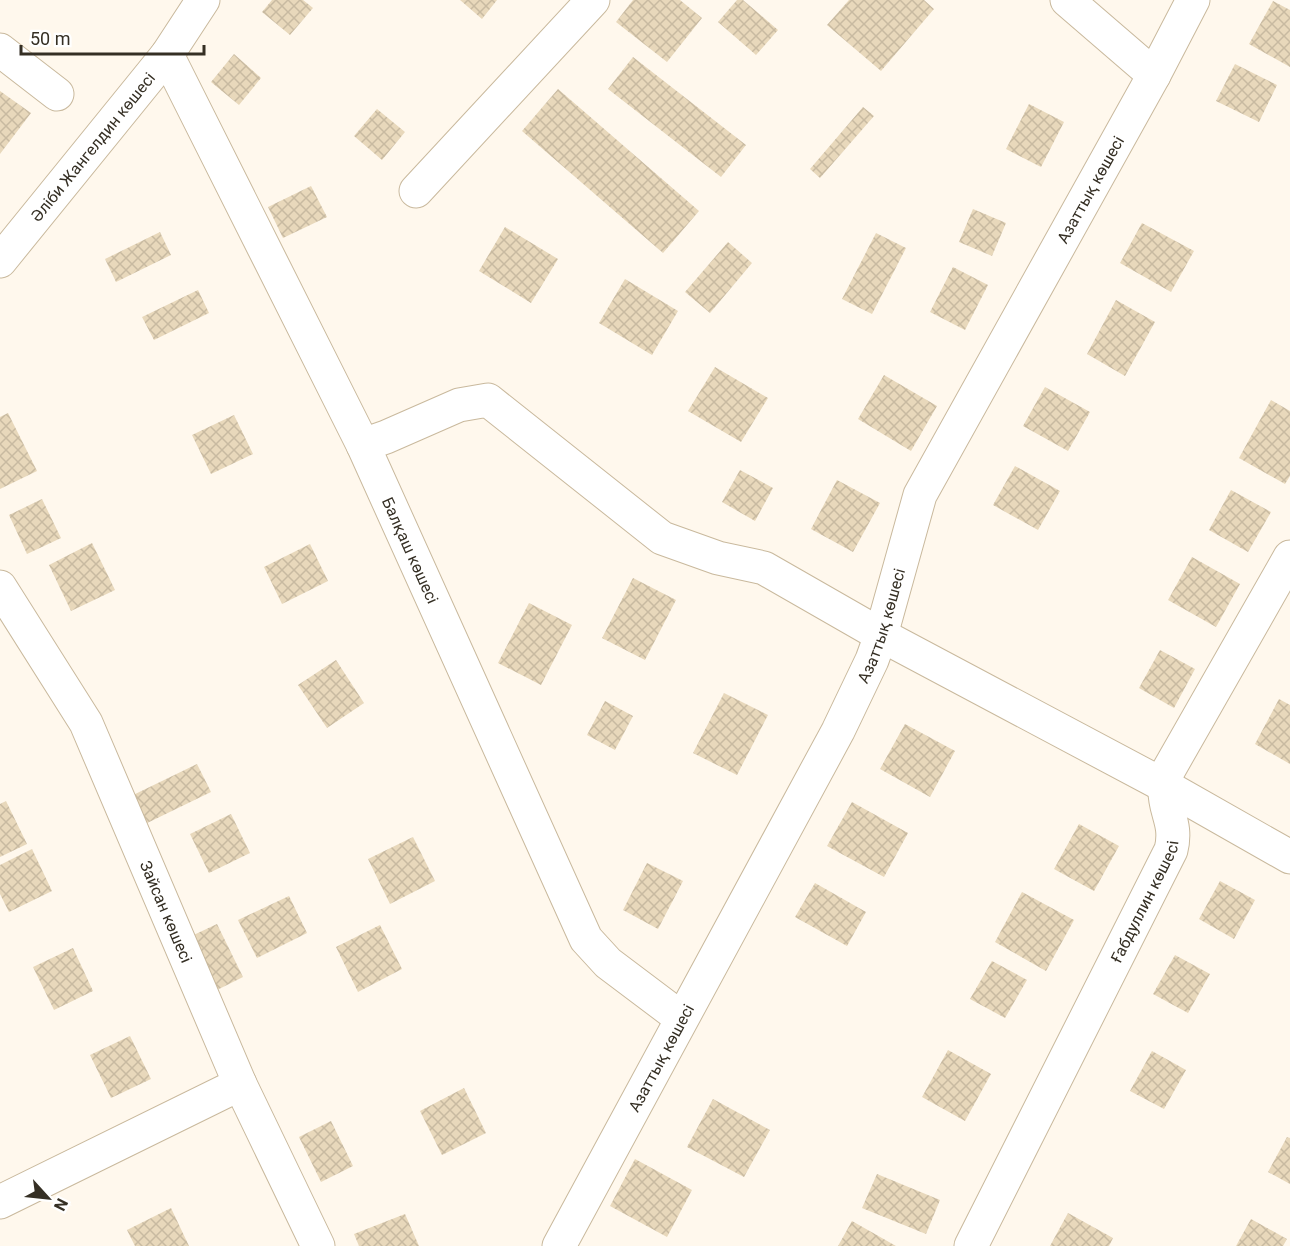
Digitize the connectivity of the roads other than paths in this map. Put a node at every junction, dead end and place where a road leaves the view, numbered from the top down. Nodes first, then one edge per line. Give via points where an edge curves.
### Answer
1 (203, 0) edge
2 (593, 0) edge
3 (1068, 0) edge
4 (1193, 0) edge
5 (0, 50) edge
6 (167, 56) junction
7 (1154, 75) junction
8 (57, 94) dead end
9 (416, 191) dead end
10 (0, 261) edge
11 (363, 445) junction
12 (1290, 557) edge
13 (0, 587) edge
14 (881, 635) junction
15 (1165, 786) junction
16 (1290, 857) edge
17 (681, 1018) junction
18 (240, 1084) junction
19 (0, 1202) edge
20 (318, 1246) edge
21 (559, 1246) edge
22 (971, 1246) edge

1 - 6 street, Әліби Жангелдин көшесі
2 - 9 street
3 - 7 street
4 - 7 street, Азаттық көшесі
5 - 8 street
6 - 10 street, Әліби Жангелдин көшесі
6 - 11 street, Балқаш көшесі
7 - 14 street, Азаттық көшесі via 920,495
11 - 14 street via 459,405 488,400 662,538 718,558 764,568
11 - 17 street, Балқаш көшесі via 586,939 608,963
12 - 15 street, Ғабдуллин көшесі via 1168,771
13 - 18 street, Зайсан көшесі via 86,723
14 - 15 street
14 - 17 street, Азаттық көшесі via 838,731
15 - 16 street
15 - 22 street, Ғабдуллин көшесі via 1174,827 1171,850
17 - 21 street, Азаттық көшесі
18 - 19 street
18 - 20 street, Зайсан көшесі

